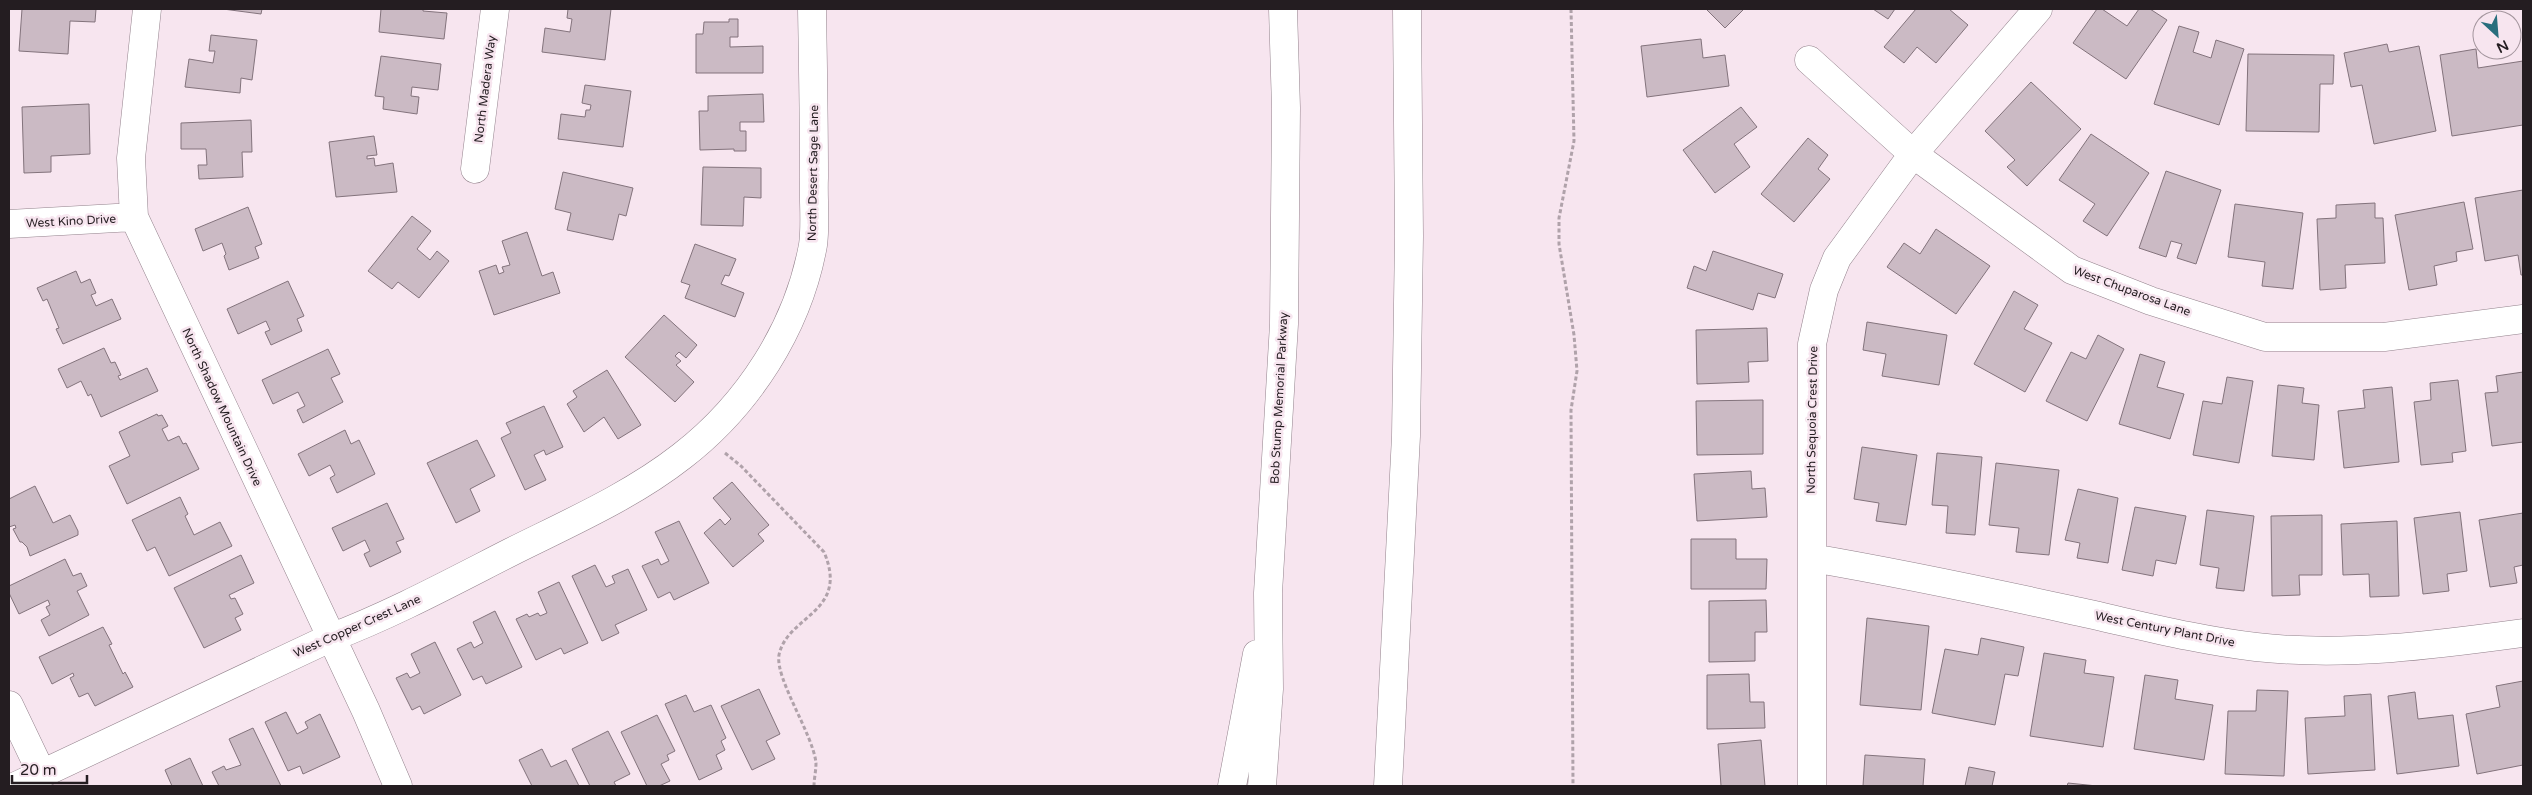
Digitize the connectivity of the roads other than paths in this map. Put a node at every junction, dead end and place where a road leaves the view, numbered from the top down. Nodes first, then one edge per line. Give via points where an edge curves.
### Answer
1 (146, 9) edge
2 (495, 9) edge
3 (812, 9) edge
4 (1283, 9) edge
5 (1407, 9) edge
6 (2038, 9) edge
7 (1809, 60) dead end
8 (1913, 154) junction
9 (475, 169) dead end
10 (134, 217) junction
11 (9, 224) edge
12 (2523, 319) edge
13 (709, 433) joint
14 (1812, 558) junction
15 (1268, 593) junction
16 (2523, 633) edge
17 (330, 638) junction
18 (9, 705) edge
19 (42, 774) junction
20 (16, 786) edge
21 (398, 786) edge
22 (1232, 786) edge
23 (1262, 786) edge
24 (1388, 786) edge
25 (1812, 786) edge

1 - 10 main road, North Shadow Mountain Drive via 131,158
2 - 9 main road, North Madera Way
3 - 13 main road, North Desert Sage Lane via 815,107 813,244 794,311 776,347 752,385
4 - 15 main road, Bob Stump Memorial Parkway via 1286,108 1284,324
5 - 24 main road via 1409,236 1406,436
6 - 8 main road, North Sequoia Crest Drive
7 - 8 main road, West Chuparosa Lane
8 - 12 main road, West Chuparosa Lane via 2072,270 2151,301 2265,337 2384,337
8 - 14 main road, North Sequoia Crest Drive via 1837,258 1824,290 1812,344
10 - 11 main road, West Kino Drive
10 - 17 main road, North Shadow Mountain Drive
13 - 17 main road, West Copper Crest Lane via 682,457 618,498 379,619
14 - 16 main road, West Century Plant Drive via 1928,578 2205,639 2258,647 2321,650 2398,647
14 - 25 main road, North Sequoia Crest Drive
15 - 22 main road
15 - 23 main road, Bob Stump Memorial Parkway via 1270,689
17 - 19 main road, West Copper Crest Lane
17 - 21 main road, North Shadow Mountain Drive via 366,710
18 - 19 main road
19 - 20 main road, West Copper Crest Lane

